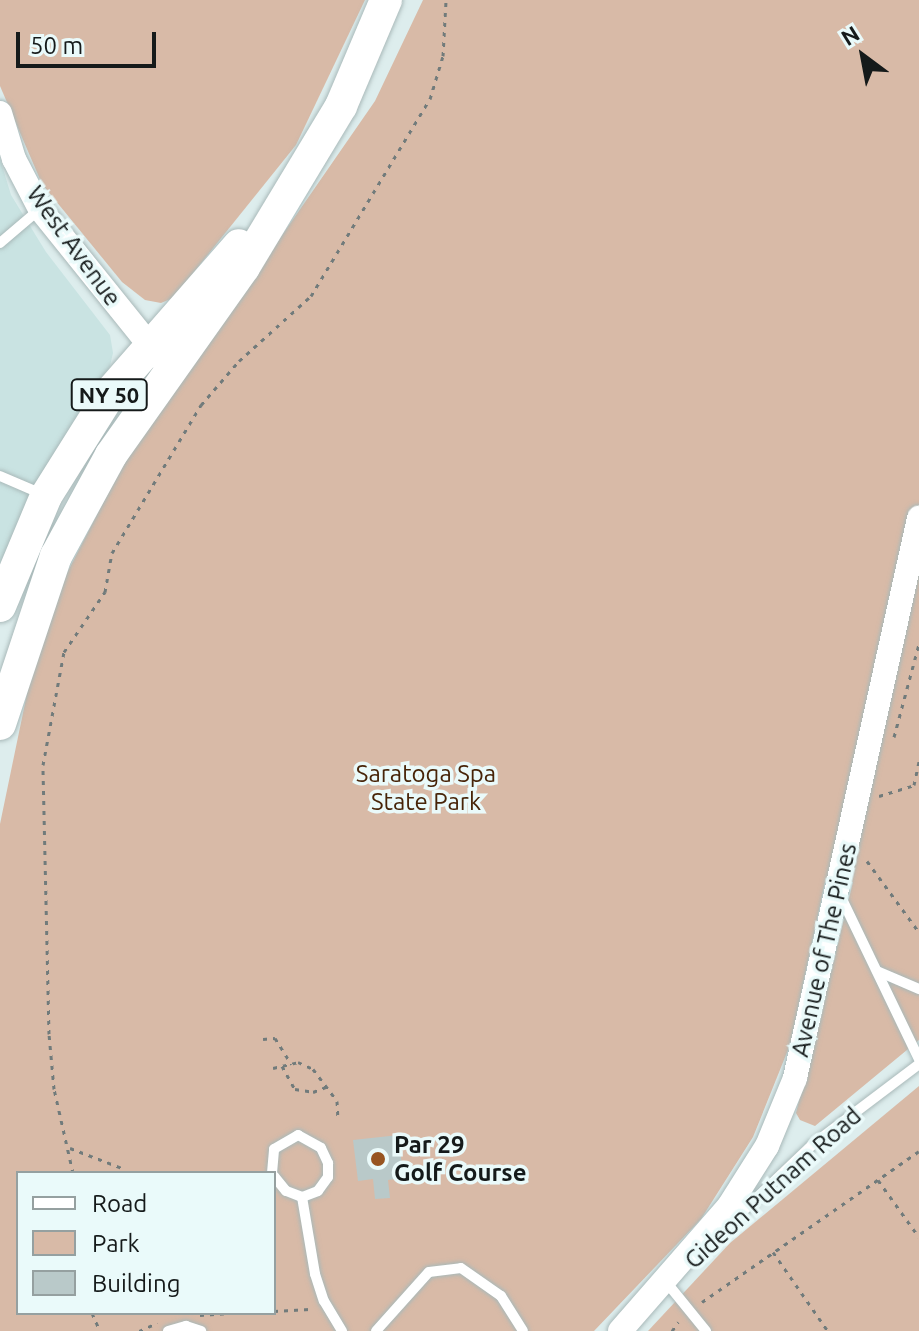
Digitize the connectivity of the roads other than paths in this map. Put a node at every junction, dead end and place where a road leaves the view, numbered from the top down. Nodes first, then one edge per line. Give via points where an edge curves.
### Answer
1 (386, 0) edge
2 (0, 113) edge
3 (40, 209) junction
4 (0, 243) edge
5 (158, 357) junction
6 (0, 476) edge
7 (46, 496) junction
8 (919, 518) edge
9 (0, 606) edge
10 (0, 724) edge
11 (840, 894) junction
12 (877, 971) junction
13 (919, 989) edge
14 (919, 1061) edge
15 (275, 1171) edge
16 (276, 1181) edge
17 (302, 1197) junction
18 (666, 1284) junction
19 (168, 1331) edge
20 (201, 1331) edge
21 (342, 1331) edge
22 (376, 1331) edge
23 (523, 1331) edge
24 (620, 1331) edge
25 (706, 1331) edge

1 - 5 highway, NY 50 via 341,106 269,219 226,256
2 - 3 street, West Avenue via 14,159
3 - 4 lane
3 - 5 street, West Avenue
5 - 7 highway, NY 50 via 113,389
5 - 10 highway, NY 50 via 56,556
6 - 7 lane
7 - 9 highway, NY 50
8 - 11 street, Avenue of The Pines
11 - 12 lane
11 - 18 street, Avenue of The Pines via 795,1078 767,1146 729,1206
12 - 13 lane
12 - 14 lane
14 - 18 lane, Gideon Putnam Road via 812,1145
15 - 17 lane via 274,1149 298,1135 310,1139 328,1163 328,1177 318,1191
16 - 17 lane
17 - 21 lane via 315,1274
18 - 24 street, Avenue of The Pines
18 - 25 lane
19 - 20 lane via 186,1326
22 - 23 lane via 429,1272 461,1268 501,1296

